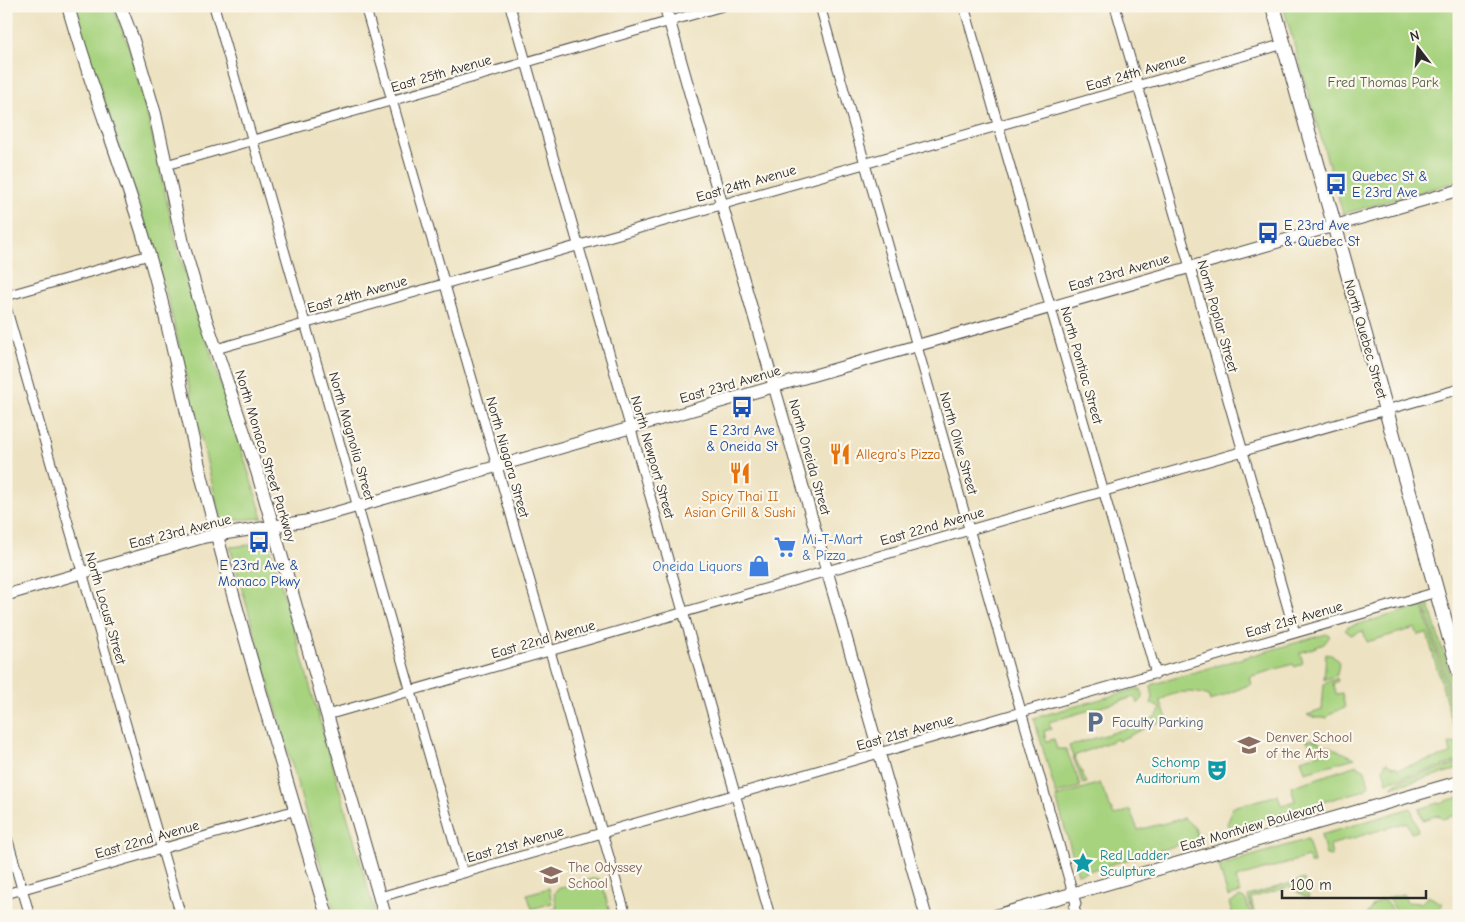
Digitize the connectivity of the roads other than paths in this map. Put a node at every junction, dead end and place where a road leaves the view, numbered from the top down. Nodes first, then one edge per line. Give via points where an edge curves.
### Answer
1 (68, 6) edge
2 (120, 6) edge
3 (214, 6) edge
4 (365, 6) edge
5 (510, 6) edge
6 (665, 6) edge
7 (723, 6) edge
8 (820, 6) edge
9 (964, 6) edge
10 (1115, 6) edge
11 (1273, 6) edge
12 (670, 22) junction
13 (1284, 44) junction
14 (526, 63) junction
15 (1138, 85) junction
16 (393, 100) junction
17 (998, 125) junction
18 (253, 140) junction
19 (864, 164) junction
20 (166, 165) junction
21 (1459, 190) edge
22 (722, 204) junction
23 (1334, 226) junction
24 (578, 246) junction
25 (149, 254) junction
26 (1190, 268) junction
27 (444, 284) junction
28 (6, 296) edge
29 (6, 307) edge
30 (1051, 307) junction
31 (305, 323) junction
32 (917, 346) junction
33 (216, 349) junction
34 (775, 387) junction
35 (1459, 389) edge
36 (1386, 410) junction
37 (630, 428) junction
38 (1243, 451) junction
39 (497, 466) junction
40 (1104, 491) junction
41 (357, 506) junction
42 (273, 528) junction
43 (970, 530) junction
44 (217, 535) junction
45 (827, 571) junction
46 (82, 573) junction
47 (1437, 592) junction
48 (6, 595) edge
49 (684, 613) junction
50 (1295, 633) junction
51 (550, 651) junction
52 (1459, 671) edge
53 (1156, 674) junction
54 (410, 691) junction
55 (1022, 712) junction
56 (327, 715) junction
57 (880, 753) junction
58 (1459, 782) edge
59 (736, 794) junction
60 (296, 810) junction
61 (602, 833) junction
62 (6, 834) edge
63 (162, 849) junction
64 (463, 873) junction
65 (22, 889) junction
66 (1073, 893) junction
67 (6, 894) edge
68 (380, 897) junction
69 (30, 916) edge
70 (181, 916) edge
71 (327, 916) edge
72 (385, 916) edge
73 (626, 916) edge
74 (770, 916) edge
75 (926, 916) edge
76 (995, 916) edge
77 (1077, 916) edge

1 - 25 main road
2 - 20 main road, North Monaco Street Parkway via 153,106
3 - 18 street, North Magnolia Street
4 - 16 street, North Niagara Street
5 - 14 street, North Newport Street
6 - 12 street, North Oneida Street
7 - 12 street, East 25th Avenue
8 - 19 street, North Olive Street
9 - 17 street, North Pontiac Street
10 - 15 street, North Poplar Street
11 - 13 main road, North Quebec Street
12 - 14 street, East 25th Avenue
12 - 22 street, North Oneida Street
13 - 15 street, East 24th Avenue
13 - 23 main road, North Quebec Street
14 - 16 street, East 25th Avenue
14 - 24 street, North Newport Street
15 - 17 street, East 24th Avenue
15 - 26 street, North Poplar Street
16 - 18 street, East 25th Avenue
16 - 27 street, North Niagara Street
17 - 19 street, East 24th Avenue
17 - 30 street, North Pontiac Street
18 - 20 street, East 25th Avenue
18 - 31 street, North Magnolia Street
19 - 22 street, East 24th Avenue
19 - 32 street, North Olive Street
20 - 33 main road, North Monaco Street Parkway via 184,248
21 - 23 street, East 23rd Avenue
22 - 24 street, East 24th Avenue
22 - 34 street, North Oneida Street
23 - 26 street, East 23rd Avenue
23 - 36 main road, North Quebec Street
24 - 27 street, East 24th Avenue
24 - 37 street, North Newport Street
25 - 28 street
25 - 44 main road
26 - 30 street, East 23rd Avenue
26 - 38 street, North Poplar Street
27 - 31 street, East 24th Avenue
27 - 39 street, North Niagara Street
29 - 46 street, North Locust Street
30 - 32 street, East 23rd Avenue
30 - 40 street, North Pontiac Street
31 - 33 street, East 24th Avenue
31 - 41 street, North Magnolia Street
32 - 34 street, East 23rd Avenue
32 - 43 street, North Olive Street
33 - 42 main road, North Monaco Street Parkway
34 - 37 street, East 23rd Avenue
34 - 45 street, North Oneida Street
35 - 36 street, East 22nd Avenue
36 - 38 street, East 22nd Avenue
36 - 47 main road, North Quebec Street
37 - 39 street, East 23rd Avenue
37 - 49 street, North Newport Street
38 - 40 street, East 22nd Avenue
38 - 50 street, North Poplar Street
39 - 41 street, East 23rd Avenue
39 - 51 street, North Niagara Street
40 - 43 street, East 22nd Avenue
40 - 53 street, North Pontiac Street
41 - 42 street, East 23rd Avenue
41 - 54 street, North Magnolia Street
42 - 44 street, East 23rd Avenue
42 - 56 main road, North Monaco Street Parkway
43 - 45 street, East 22nd Avenue
43 - 55 street, North Olive Street
44 - 46 street, East 23rd Avenue
44 - 60 main road
45 - 49 street, East 22nd Avenue
45 - 57 street, North Oneida Street
46 - 48 street, East 23rd Avenue
46 - 63 street, North Locust Street
47 - 50 street, East 21st Avenue
47 - 52 main road, North Quebec Street
49 - 51 street, East 22nd Avenue
49 - 59 street, North Newport Street
50 - 53 street, East 21st Avenue
51 - 54 street, East 22nd Avenue
51 - 61 street, North Niagara Street
53 - 55 street, East 21st Avenue
54 - 56 street, East 22nd Avenue
54 - 64 street, North Magnolia Street
55 - 57 street, East 21st Avenue
55 - 66 street, North Olive Street
56 - 68 main road, North Monaco Street Parkway
57 - 59 street, East 21st Avenue
57 - 75 street, North Oneida Street
58 - 66 main road, East Montview Boulevard
59 - 61 street, East 21st Avenue
59 - 74 street, North Newport Street
60 - 63 street, East 22nd Avenue
60 - 71 main road
61 - 64 street, East 21st Avenue
61 - 73 street, North Niagara Street
62 - 65 street
63 - 65 street, East 22nd Avenue
63 - 70 street, North Locust Street
64 - 68 street, East 21st Avenue
65 - 67 street, East 22nd Avenue
65 - 69 street
66 - 76 main road, East Montview Boulevard
66 - 77 street, North Olive Street
68 - 72 main road, North Monaco Street Parkway

